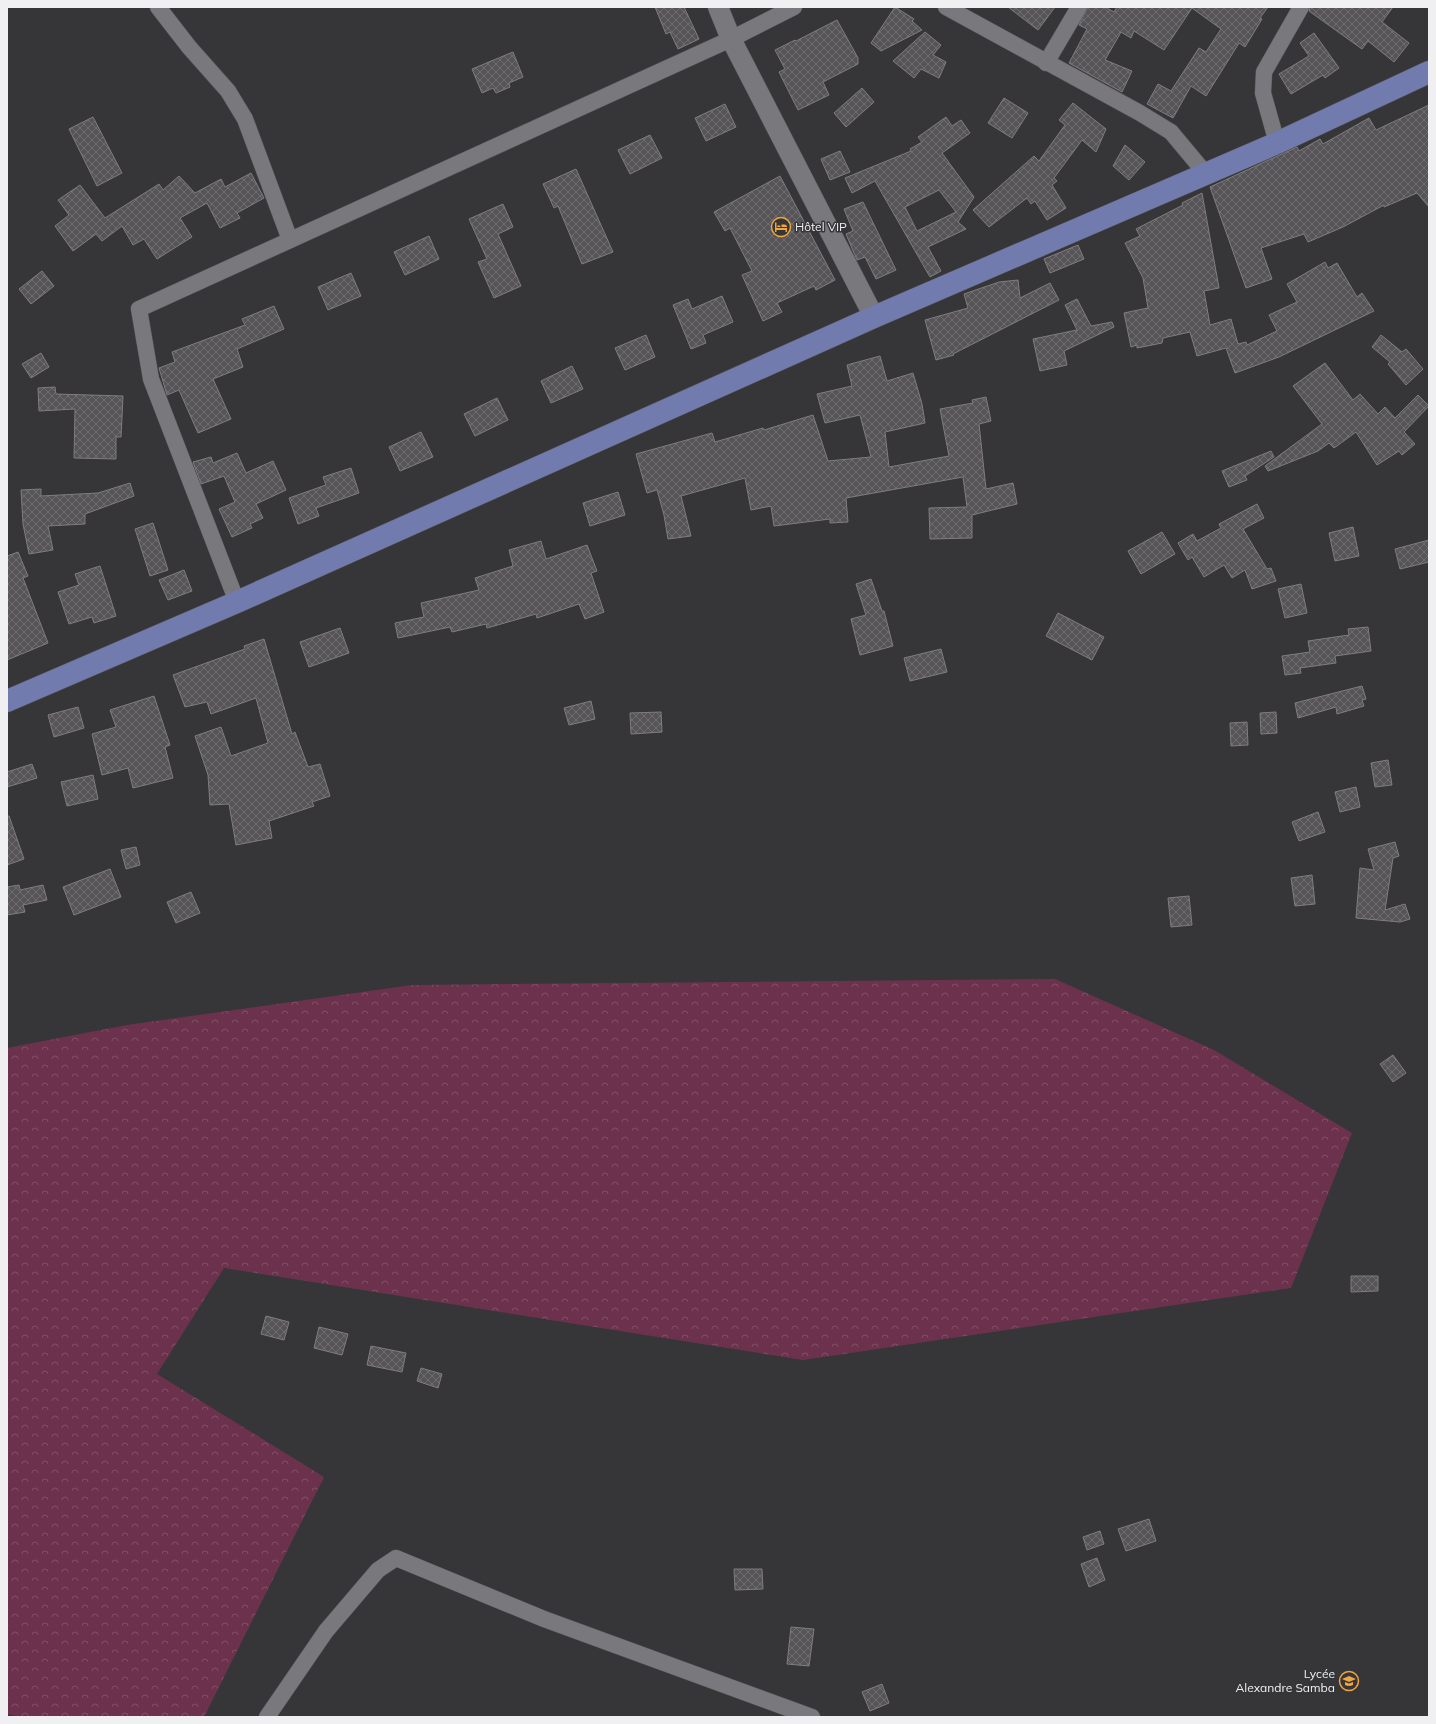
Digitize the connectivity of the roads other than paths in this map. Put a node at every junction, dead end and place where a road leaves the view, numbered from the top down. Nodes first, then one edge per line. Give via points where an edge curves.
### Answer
1 (158, 7) edge
2 (718, 7) edge
3 (794, 7) edge
4 (946, 7) edge
5 (1079, 7) edge
6 (1301, 7) edge
7 (732, 39) junction
8 (1046, 63) junction
9 (1429, 72) edge
10 (1277, 143) junction
11 (1206, 174) junction
12 (290, 240) junction
13 (874, 317) junction
14 (237, 602) junction
15 (7, 701) edge
16 (267, 1717) edge
17 (812, 1717) edge

1 - 12 street via 228,91 245,119
2 - 7 street
3 - 7 street
4 - 8 street
5 - 8 street
6 - 10 street via 1264,72 1263,93
7 - 12 street
7 - 13 street
8 - 11 street via 1171,132
9 - 10 highway
10 - 11 highway
11 - 13 highway
12 - 14 street via 139,309 151,379
13 - 14 highway
14 - 15 highway
16 - 17 street via 326,1631 378,1570 396,1558 544,1619

